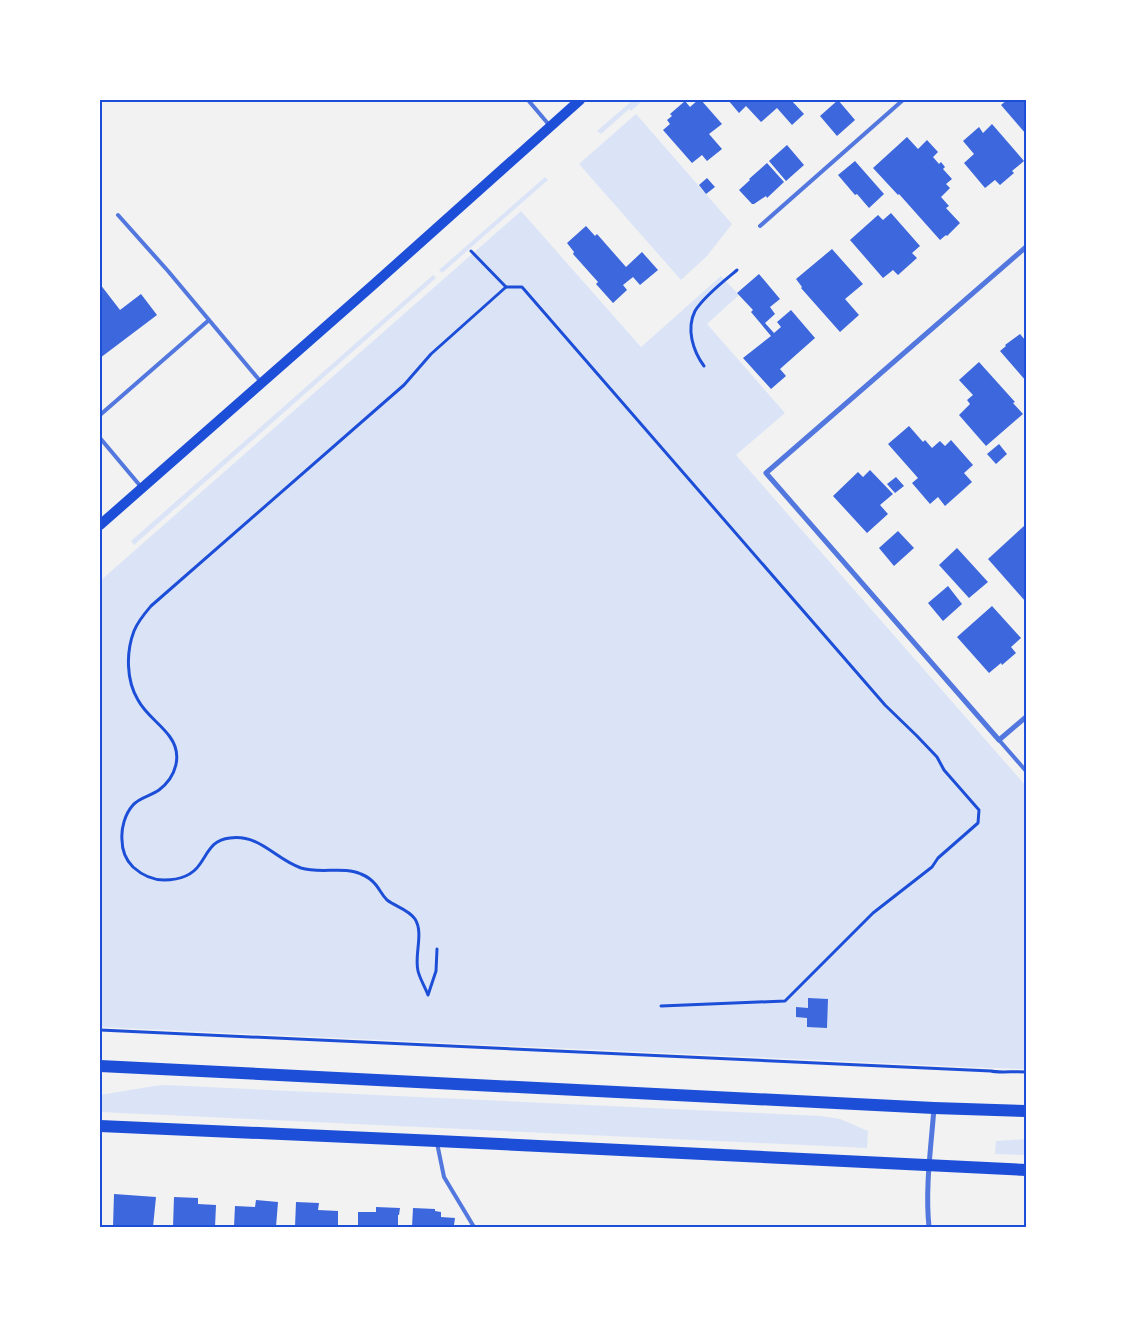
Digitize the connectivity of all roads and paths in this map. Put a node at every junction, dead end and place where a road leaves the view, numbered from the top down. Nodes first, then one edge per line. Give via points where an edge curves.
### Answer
1 (528, 100) edge
2 (580, 100) edge
3 (903, 100) edge
4 (550, 126) junction
5 (118, 215) dead end
6 (760, 226) dead end
7 (1026, 247) edge
8 (471, 251) dead end
9 (737, 270) dead end
10 (506, 287) junction
11 (209, 320) junction
12 (704, 366) dead end
13 (261, 383) junction
14 (100, 415) edge
15 (100, 438) edge
16 (142, 488) junction
17 (100, 525) edge
18 (1026, 717) edge
19 (998, 740) junction
20 (1026, 771) edge
21 (437, 949) dead end
22 (662, 1006) dead end
23 (100, 1030) edge
24 (100, 1066) edge
25 (1026, 1072) edge
26 (934, 1108) junction
27 (1026, 1111) edge
28 (100, 1126) edge
29 (437, 1141) junction
30 (929, 1166) junction
31 (1026, 1170) edge
32 (474, 1227) edge
33 (929, 1227) edge

1 - 4 lane
2 - 4 main road
3 - 6 lane
4 - 13 main road
5 - 11 lane
7 - 19 street via 766,472
8 - 10 path
9 - 12 path via 701,303 693,317 691,333 694,348
10 - 21 path via 431,354 404,385 151,606 135,630 129,650 129,674 137,700 171,738 178,760 172,777 158,791 140,799 123,824 122,844 132,866 148,877 178,879 194,871 219,841 247,838 301,868 360,873 376,884 389,902 411,914 419,932 417,970 428,995 436,971
10 - 22 path via 522,287 885,705 937,757 944,770 979,810 978,823 932,867 873,913 785,1000
11 - 13 lane
11 - 14 lane
13 - 16 main road
15 - 16 lane
16 - 17 main road
18 - 19 street
19 - 20 lane
23 - 25 path
24 - 26 main road
26 - 27 main road
26 - 30 street
28 - 29 main road
29 - 30 main road
29 - 32 lane via 444,1177
30 - 31 main road
30 - 33 street

